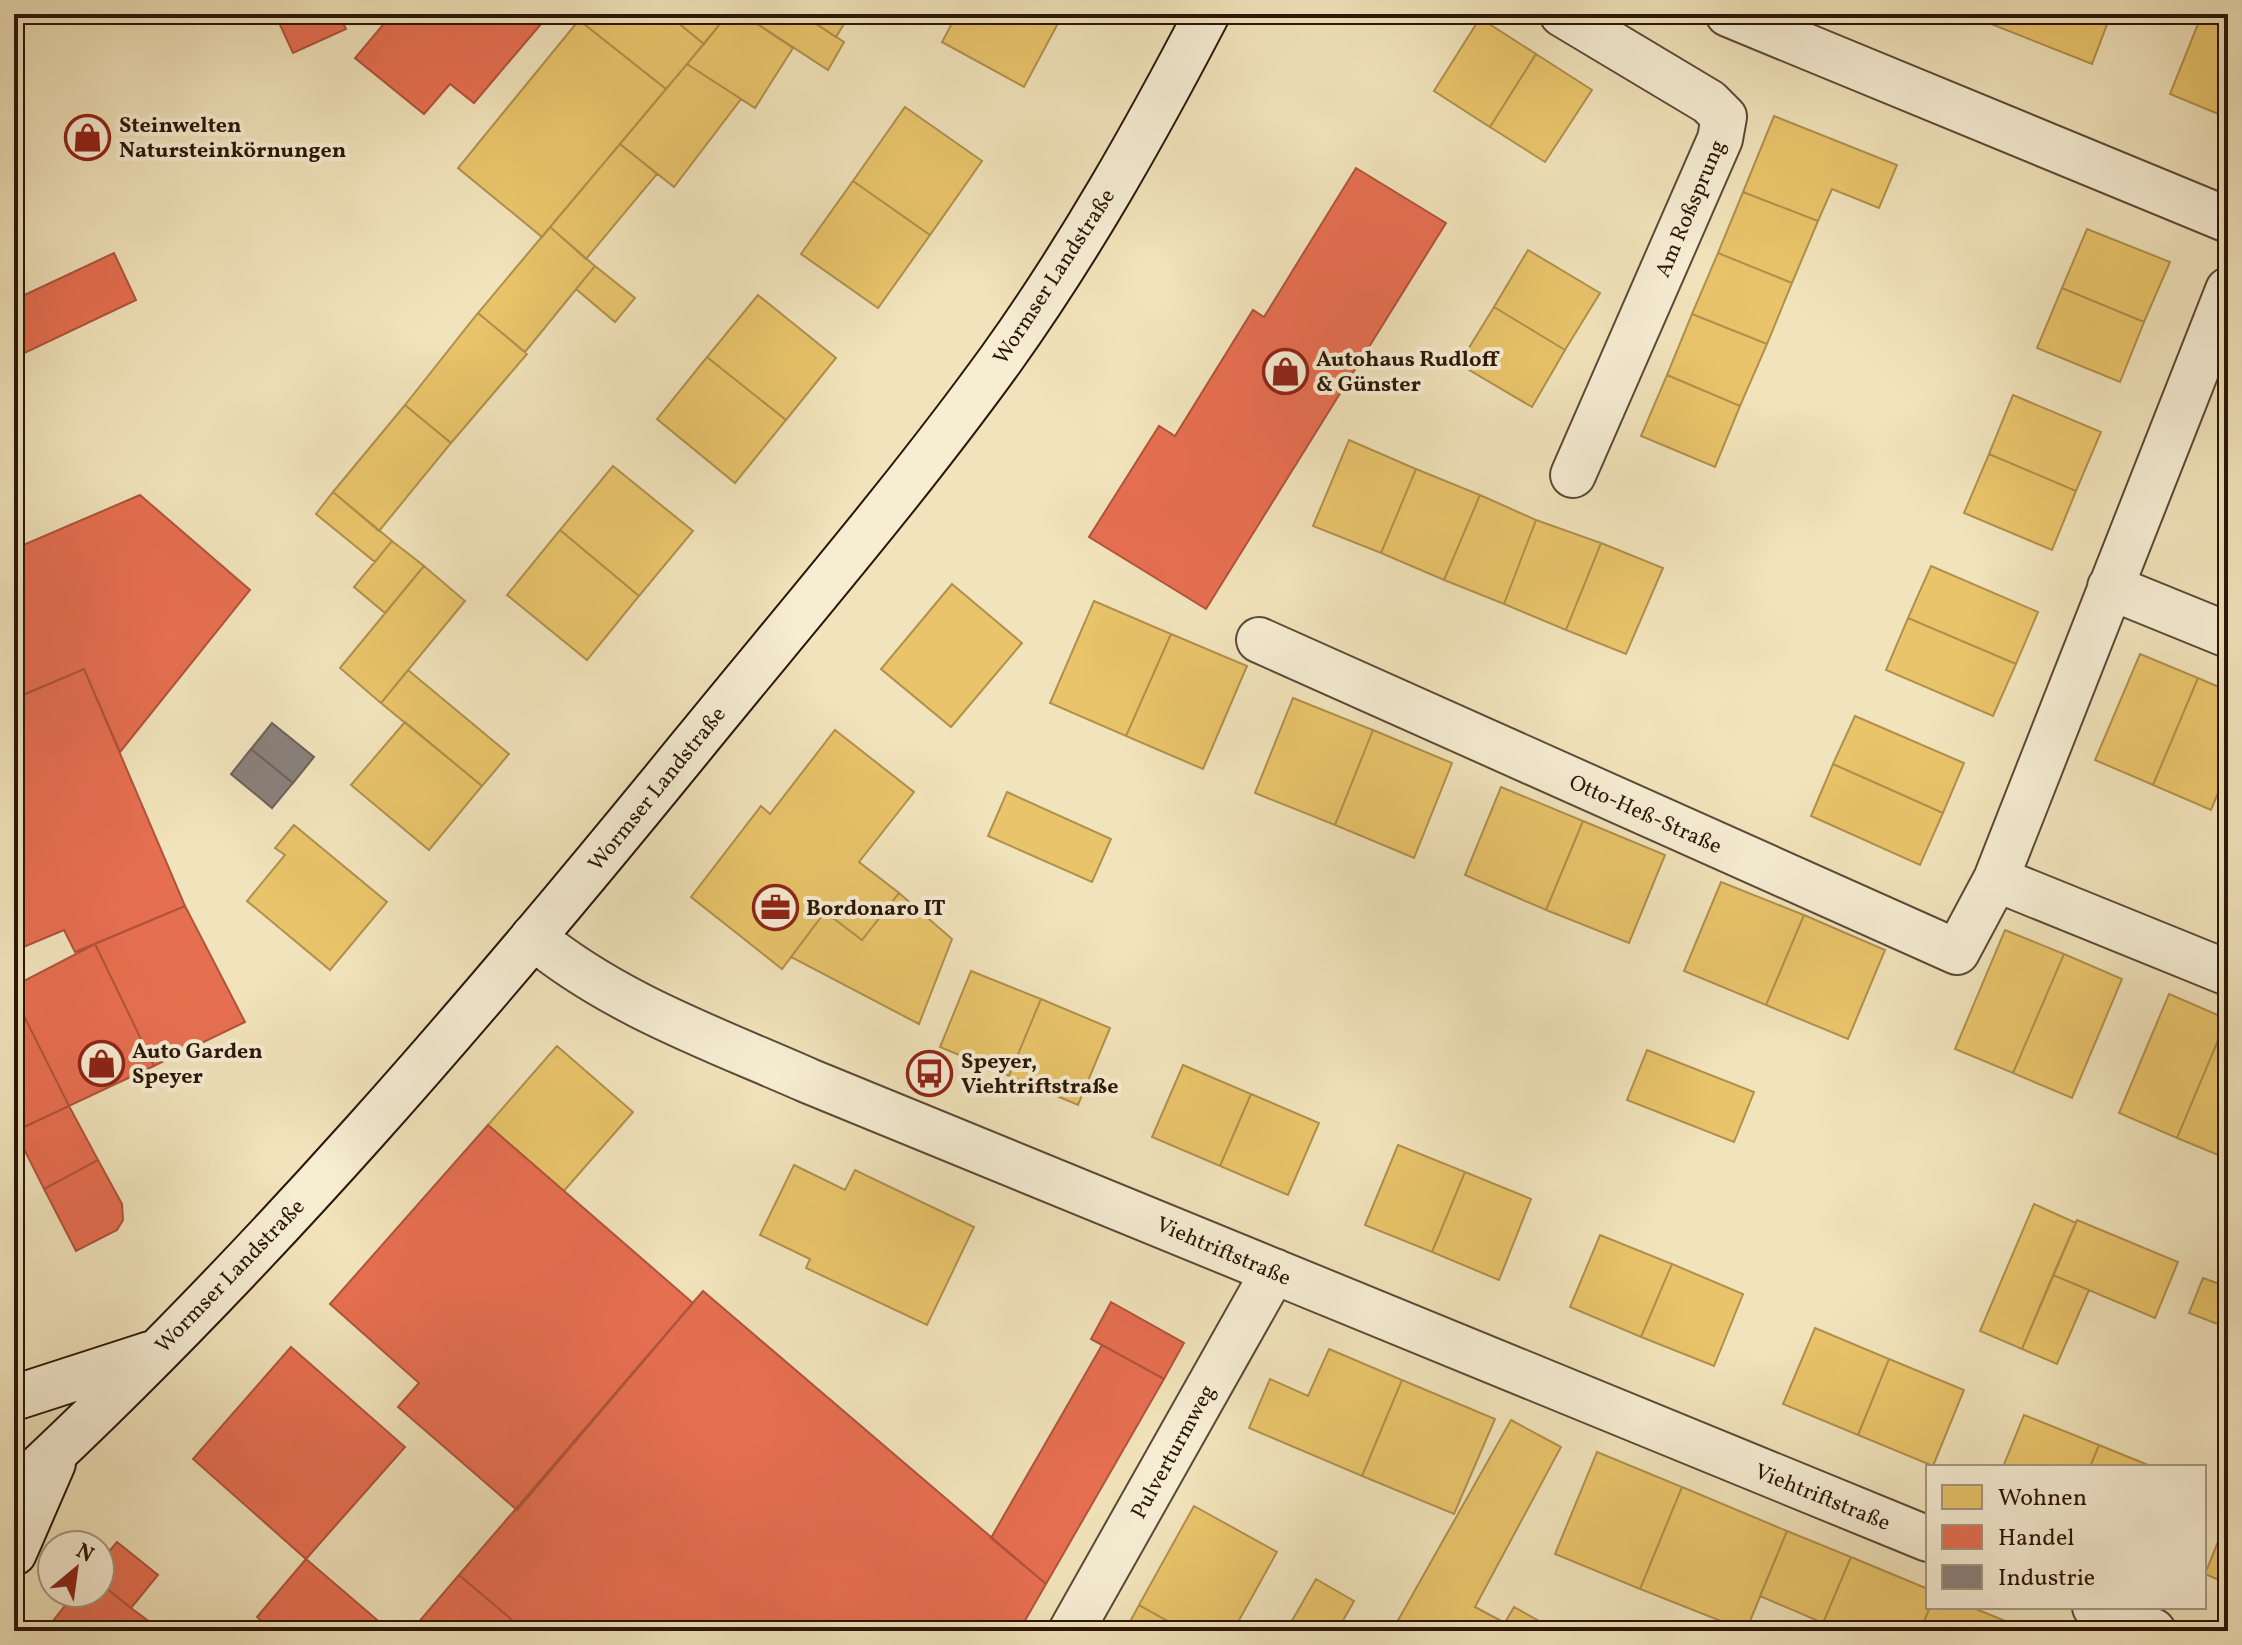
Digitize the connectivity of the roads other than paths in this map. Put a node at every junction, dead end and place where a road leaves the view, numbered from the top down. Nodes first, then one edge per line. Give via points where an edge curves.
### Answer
1 (1207, 14) edge
2 (1562, 14) edge
3 (1728, 14) edge
4 (2228, 220) edge
5 (2228, 290) edge
6 (1573, 475) dead end
7 (2110, 587) junction
8 (2228, 635) edge
9 (1259, 640) dead end
10 (1996, 879) junction
11 (533, 937) junction
12 (2228, 973) edge
13 (1274, 1271) junction
14 (156, 1352) junction
15 (14, 1398) edge
16 (58, 1450) junction
17 (14, 1491) edge
18 (1926, 1538) edge
19 (14, 1553) edge
20 (2100, 1609) edge
21 (1071, 1631) edge
22 (2153, 1631) edge

1 - 11 street, Wormser Landstraße via 1151,121 1004,354 940,440
2 - 6 street, Am Roßsprung via 1709,102 1724,117 1720,139
3 - 4 street
5 - 7 street, Otto-Heß-Straße
7 - 8 street
7 - 10 street, Otto-Heß-Straße
9 - 10 street, Otto-Heß-Straße via 1957,952
10 - 12 street
11 - 13 street, Viehtriftstraße via 569,967 639,1007
11 - 14 street, Wormser Landstraße via 396,1099
13 - 18 street, Viehtriftstraße
13 - 21 street, Pulverturmweg
14 - 15 street
14 - 16 street, Wormser Landstraße
16 - 17 street, Wormser Landstraße
16 - 19 street
20 - 22 street

